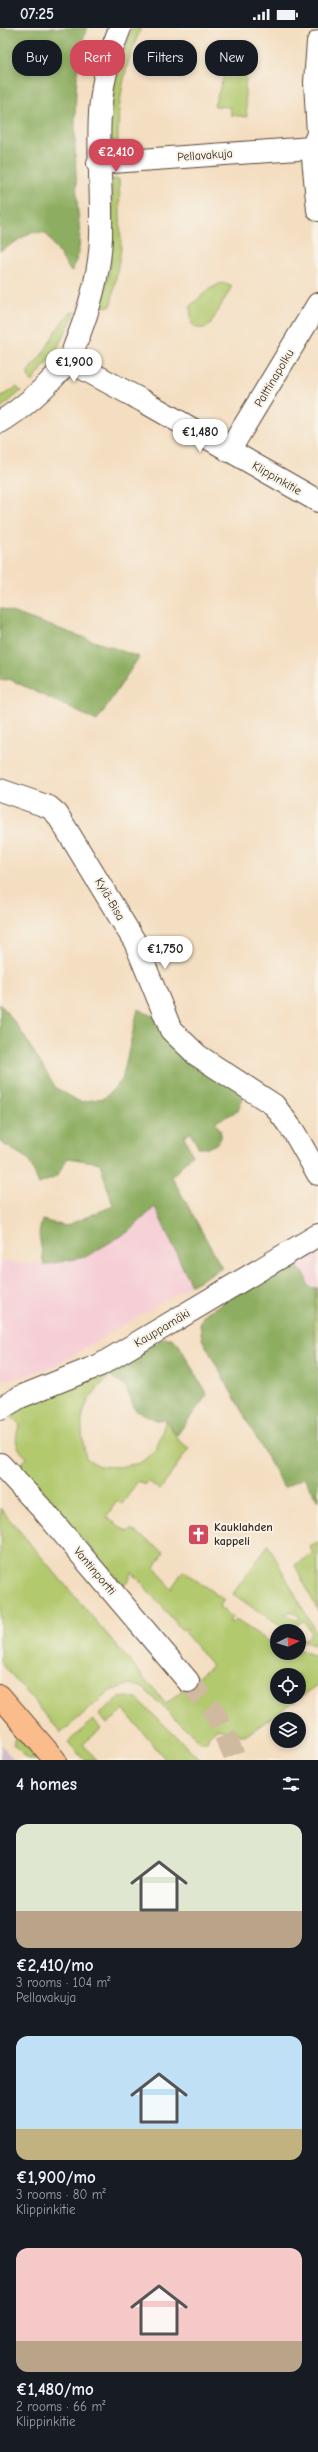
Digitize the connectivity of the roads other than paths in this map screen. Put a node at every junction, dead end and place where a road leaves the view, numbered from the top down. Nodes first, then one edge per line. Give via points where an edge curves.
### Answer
1 (120, 28) edge
2 (318, 42) edge
3 (312, 148) junction
4 (98, 163) junction
5 (318, 210) edge
6 (318, 304) edge
7 (69, 361) junction
8 (0, 422) edge
9 (229, 451) junction
10 (318, 501) edge
11 (0, 790) edge
12 (318, 1174) edge
13 (318, 1235) edge
14 (0, 1409) edge
15 (0, 1464) edge
16 (188, 1681) tunnel mouth
17 (0, 1696) edge
18 (55, 1760) edge

1 - 4 street via 100,95
2 - 3 street via 315,82 318,134
3 - 4 street, Pellavakuja
3 - 5 street
4 - 7 street via 101,237 97,270 89,309
6 - 9 street, Palttinapolku
7 - 8 street via 37,393
7 - 9 street, Klippinkitie
9 - 10 street, Klippinkitie
11 - 12 street, Kylä-Bisa via 49,807 57,814 135,942 171,1030 197,1055 274,1105 294,1132
13 - 14 street, Kauppamäki via 100,1365 20,1397
15 - 16 street, Vantinportti via 44,1511
17 - 18 main road

